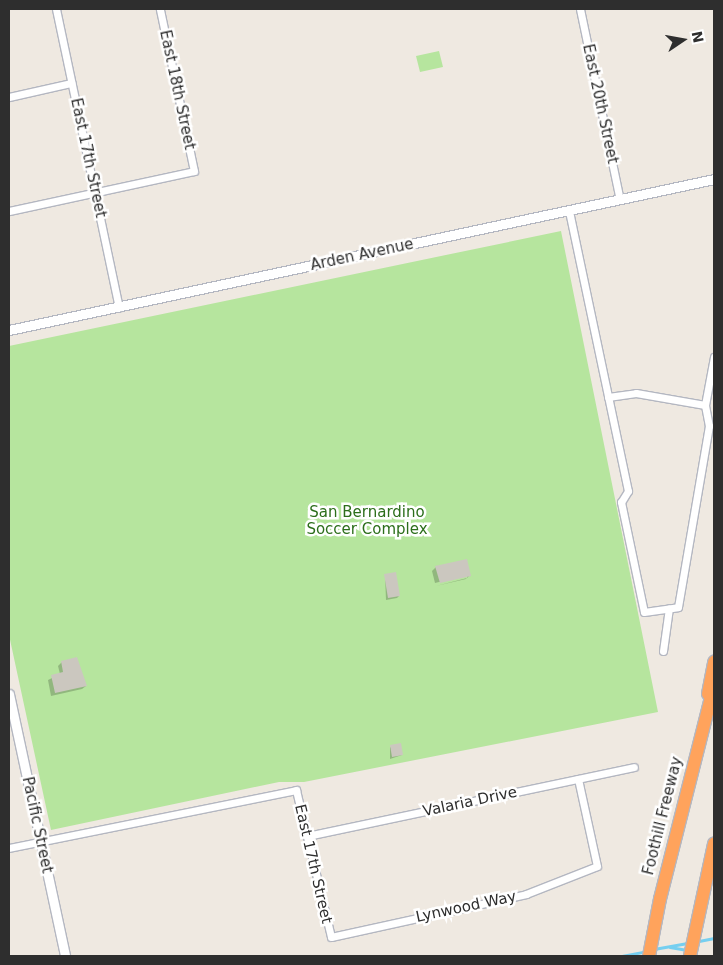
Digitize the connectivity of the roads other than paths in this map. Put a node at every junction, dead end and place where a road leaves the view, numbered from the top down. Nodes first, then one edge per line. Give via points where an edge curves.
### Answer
1 (56, 9) edge
2 (160, 9) edge
3 (580, 9) edge
4 (71, 83) junction
5 (9, 97) edge
6 (714, 179) edge
7 (96, 193) junction
8 (620, 200) junction
9 (9, 211) edge
10 (569, 211) junction
11 (119, 307) junction
12 (9, 330) edge
13 (714, 357) edge
14 (608, 397) junction
15 (704, 405) junction
16 (669, 608) junction
17 (663, 651) dead end
18 (714, 662) edge
19 (714, 686) edge
20 (9, 694) edge
21 (697, 748) junction
22 (634, 767) dead end
23 (578, 779) junction
24 (307, 836) junction
25 (40, 841) junction
26 (714, 844) edge
27 (9, 848) edge
28 (331, 937) joint
29 (65, 956) edge
30 (649, 956) edge
31 (690, 956) edge

1 - 4 street, East 17th Street
2 - 7 street, East 18th Street via 194,171
3 - 8 street, East 20th Street
4 - 5 street
4 - 7 street, East 17th Street
6 - 8 street, Arden Avenue
7 - 9 street
7 - 11 street, East 17th Street
8 - 10 street, Arden Avenue
10 - 11 street, Arden Avenue
10 - 14 street
11 - 12 street, Arden Avenue
13 - 15 street
14 - 15 street via 636,393
14 - 16 street via 628,491 621,502 644,612
15 - 16 street via 709,426 678,607
16 - 17 street
18 - 21 highway
19 - 21 highway, Foothill Freeway
20 - 25 street, Pacific Street
21 - 30 highway, Foothill Freeway
22 - 23 street, Valaria Drive
23 - 24 street, Valaria Drive
23 - 28 street, Lynwood Way via 597,866 526,894
24 - 25 street, East 17th Street via 296,790
24 - 28 street, East 17th Street
25 - 27 street
25 - 29 street, Pacific Street
26 - 31 highway

